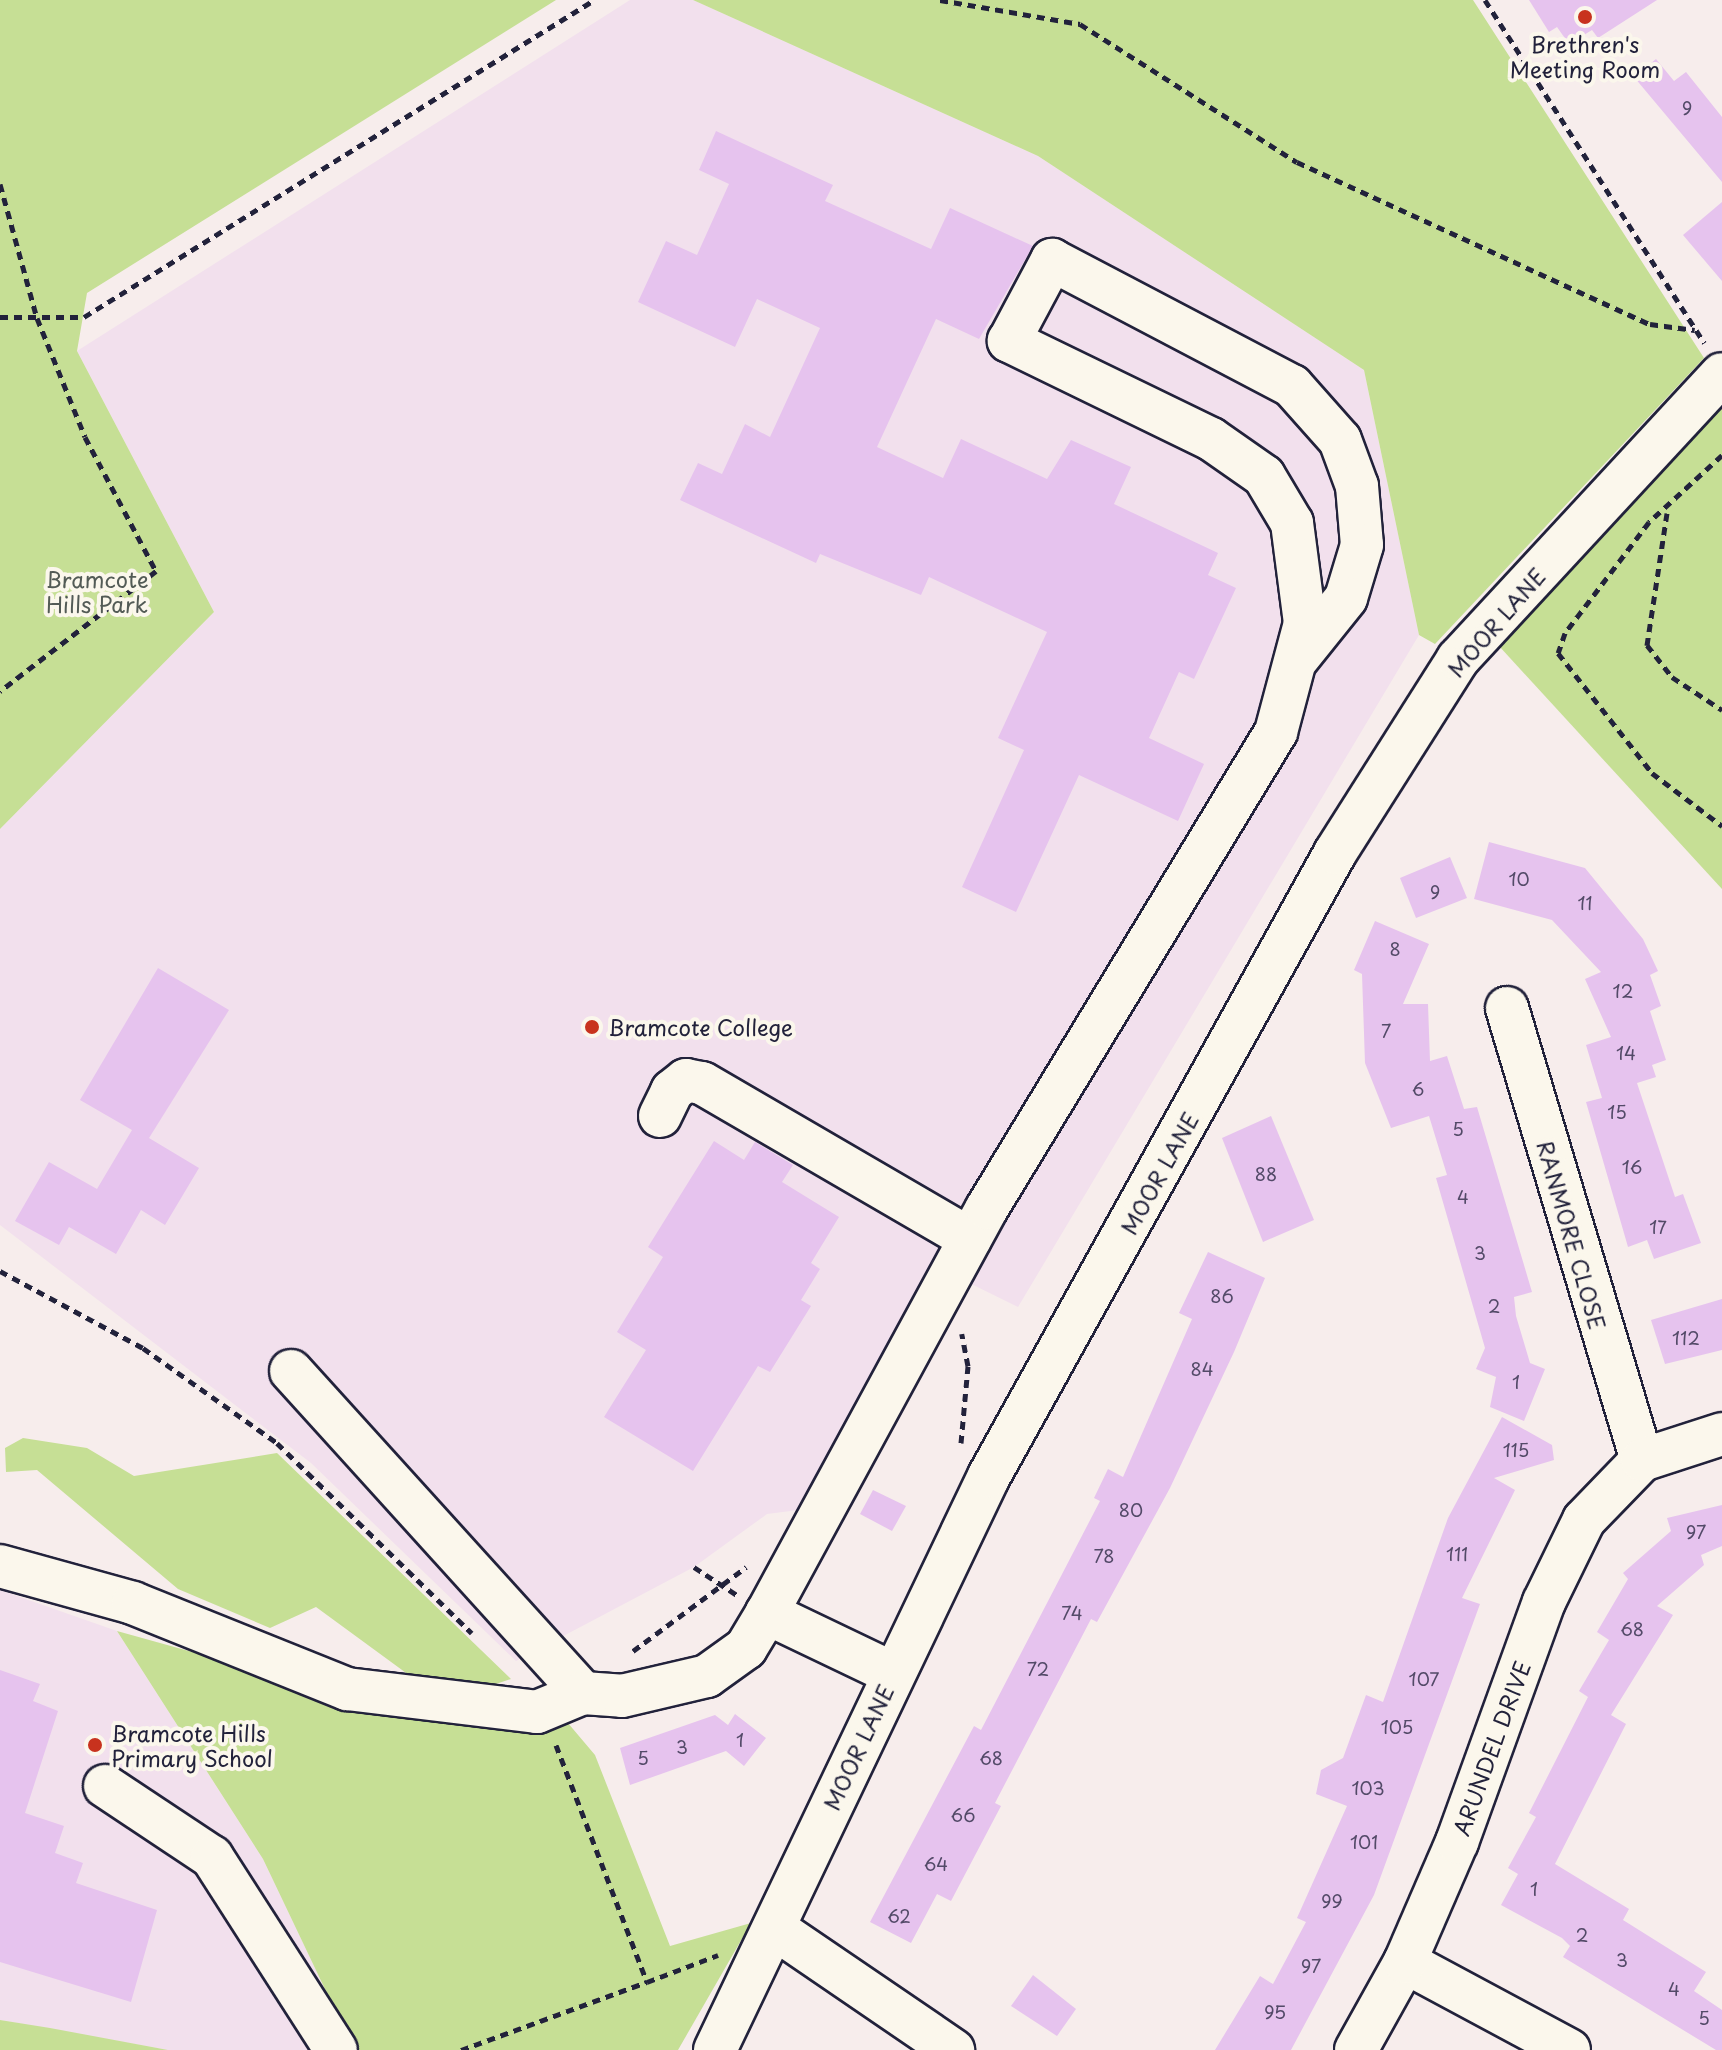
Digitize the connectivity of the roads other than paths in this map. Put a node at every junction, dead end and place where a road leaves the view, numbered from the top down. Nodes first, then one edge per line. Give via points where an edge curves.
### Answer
1 (1717, 364) edge
2 (1298, 658) junction
3 (1507, 1008) dead end
4 (660, 1116) dead end
5 (970, 1239) junction
6 (291, 1371) dead end
7 (1722, 1434) edge
8 (1642, 1460) junction
9 (0, 1566) edge
10 (767, 1613) junction
11 (892, 1673) junction
12 (583, 1693) junction
13 (105, 1786) dead end
14 (772, 1935) junction
15 (1405, 1962) junction
16 (336, 2050) edge
17 (715, 2050) edge
18 (953, 2050) edge
19 (1356, 2050) edge
20 (1569, 2050) edge

1 - 11 street, MOOR LANE via 1458,659 1335,853 989,1476
2 - 2 street via 1346,598 1362,545 1357,486 1340,440 1292,386 1052,260 1009,341 1211,439 1264,476 1292,523 1305,623
2 - 5 street via 1276,732
3 - 8 street, RANMORE CLOSE
4 - 5 street via 679,1085 702,1083
5 - 10 street
6 - 12 street
7 - 8 street
8 - 15 street, ARUNDEL DRIVE via 1600,1497 1569,1544
9 - 12 street via 133,1603 347,1689 537,1712
10 - 11 street
10 - 12 street via 746,1648 707,1676 622,1696
11 - 14 street, MOOR LANE
13 - 16 street via 212,1857
14 - 17 street, MOOR LANE
14 - 18 street
15 - 19 street, ARUNDEL DRIVE
15 - 20 street

